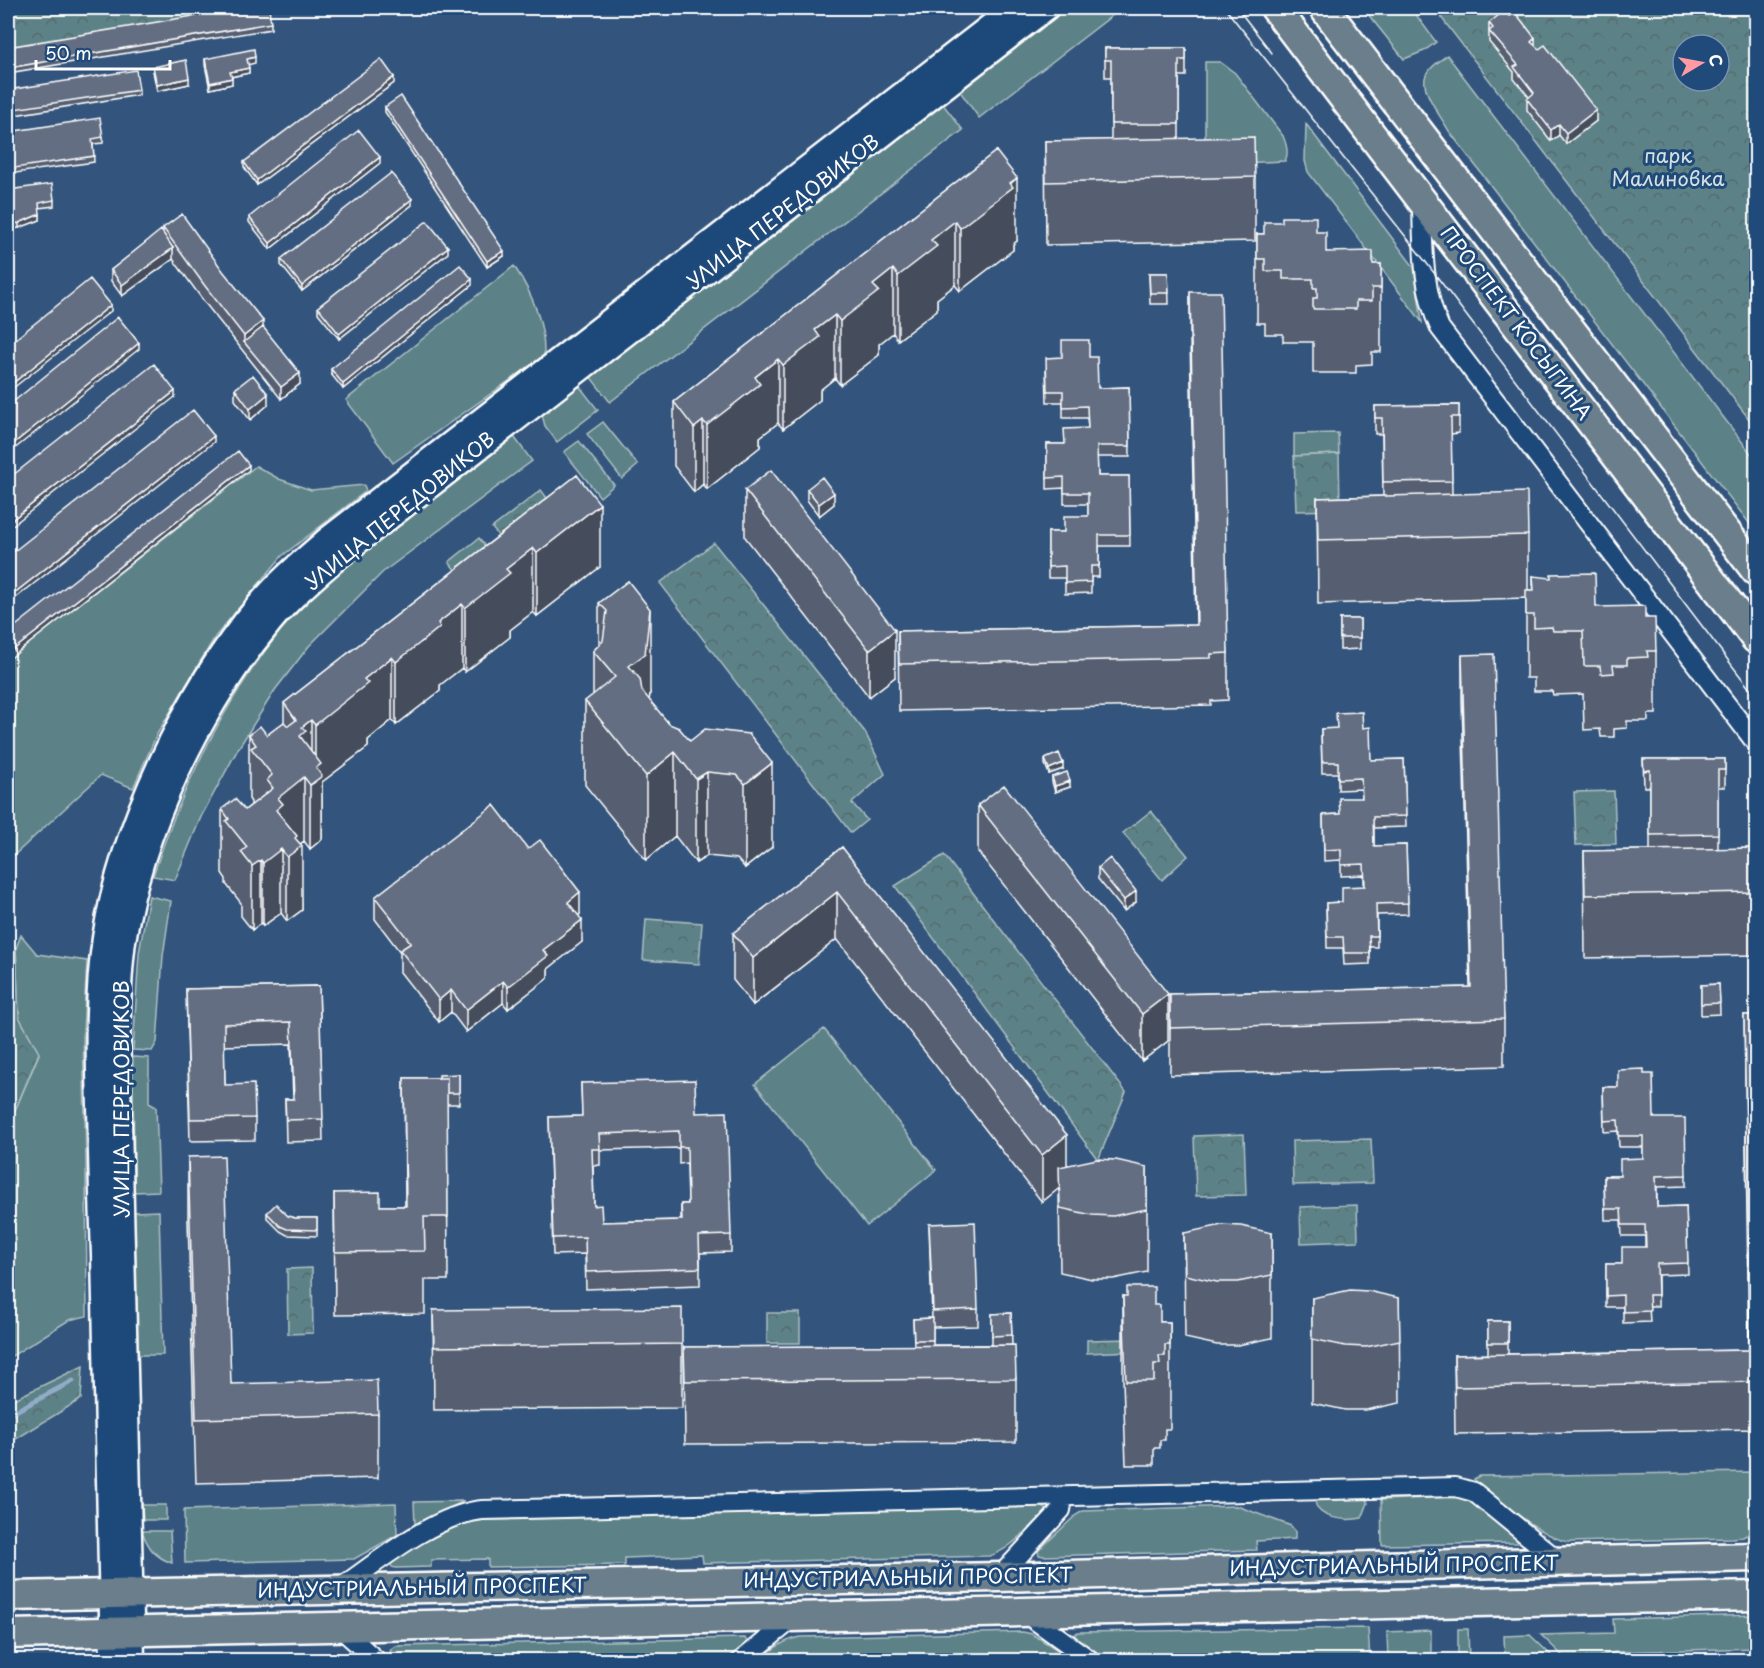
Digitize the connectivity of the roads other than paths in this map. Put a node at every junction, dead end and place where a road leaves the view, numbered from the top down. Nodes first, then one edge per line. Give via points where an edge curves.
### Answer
1 (1013, 8) edge
2 (1047, 8) edge
3 (1275, 8) edge
4 (1324, 8) edge
5 (1422, 199) junction
6 (1756, 571) edge
7 (1756, 639) edge
8 (1756, 743) edge
9 (1063, 1497) junction
10 (1756, 1557) edge
11 (1560, 1562) junction
12 (999, 1577) junction
13 (338, 1590) junction
14 (121, 1594) junction
15 (8, 1596) edge
16 (1756, 1596) edge
17 (1025, 1613) junction
18 (796, 1616) junction
19 (338, 1626) junction
20 (122, 1631) junction
21 (8, 1634) edge
22 (112, 1660) edge
23 (133, 1660) edge
24 (376, 1660) edge
25 (742, 1660) edge
26 (1090, 1660) edge

1 - 14 street, УЛИЦА ПЕРЕДОВИКОВ via 327,539 258,606 226,648 188,711 158,768 116,877 99,985 98,1083
2 - 14 street, УЛИЦА ПЕРЕДОВИКОВ via 340,556 272,620 204,721 152,834 136,882 124,942 119,1082
3 - 5 main road, ПРОСПЕКТ КОСЫГИНА
4 - 6 main road, ПРОСПЕКТ КОСЫГИНА
5 - 7 main road, ПРОСПЕКТ КОСЫГИНА
5 - 8 street via 1430,298 1440,328
9 - 11 street via 1456,1486 1474,1492
9 - 12 street via 1061,1510
9 - 13 street via 469,1512 408,1541
10 - 11 main road, ИНДУСТРИАЛЬНЫЙ ПРОСПЕКТ
11 - 12 main road, ИНДУСТРИАЛЬНЫЙ ПРОСПЕКТ
12 - 13 main road, ИНДУСТРИАЛЬНЫЙ ПРОСПЕКТ
13 - 14 main road, ИНДУСТРИАЛЬНЫЙ ПРОСПЕКТ
14 - 15 main road, ИНДУСТРИАЛЬНЫЙ ПРОСПЕКТ
14 - 20 street
16 - 17 main road, ИНДУСТРИАЛЬНЫЙ ПРОСПЕКТ
17 - 18 main road, ИНДУСТРИАЛЬНЫЙ ПРОСПЕКТ
17 - 26 street, ИНДУСТРИАЛЬНЫЙ ПРОСПЕКТ
18 - 19 main road, ИНДУСТРИАЛЬНЫЙ ПРОСПЕКТ
18 - 25 street
19 - 20 main road, ИНДУСТРИАЛЬНЫЙ ПРОСПЕКТ
19 - 24 street
20 - 21 main road, ИНДУСТРИАЛЬНЫЙ ПРОСПЕКТ
20 - 22 street
20 - 23 street

